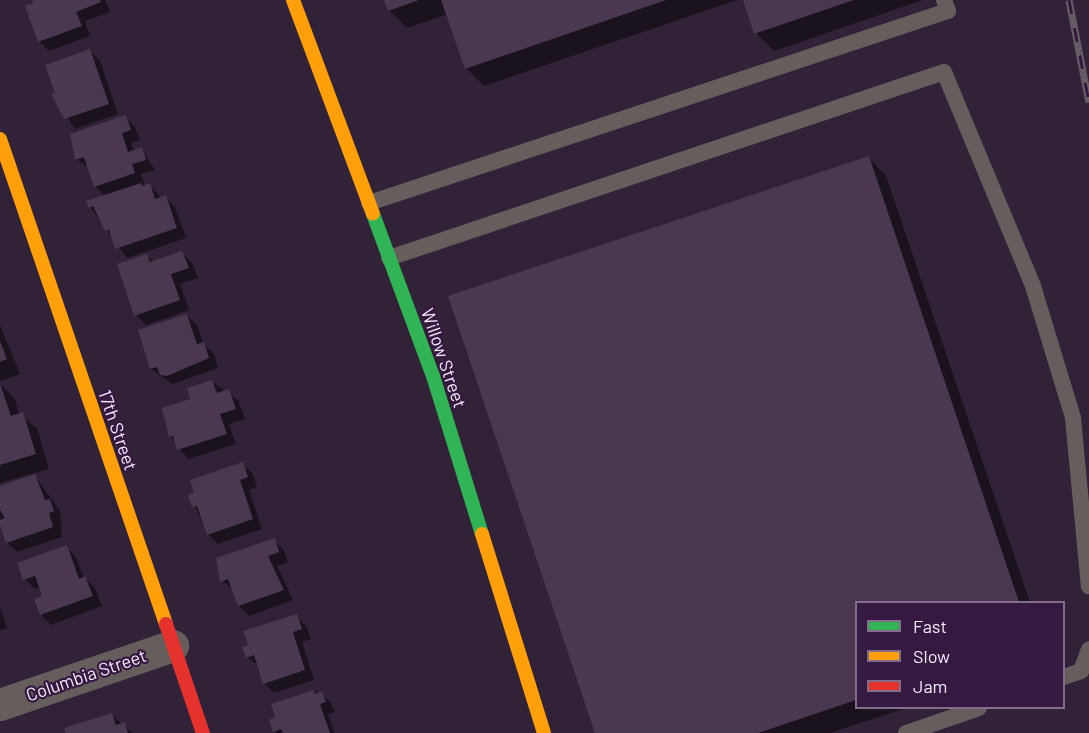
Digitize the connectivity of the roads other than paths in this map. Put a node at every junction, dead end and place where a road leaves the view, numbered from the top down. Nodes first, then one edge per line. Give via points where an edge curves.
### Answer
1 (293, 0) edge
2 (944, 0) edge
3 (0, 139) edge
4 (369, 203) junction
5 (389, 258) junction
6 (1089, 586) edge
7 (173, 646) junction
8 (1089, 649) edge
9 (1065, 677) edge
10 (0, 705) edge
11 (976, 709) edge
12 (203, 733) edge
13 (544, 733) edge
14 (906, 733) edge

1 - 4 street, Willow Street
2 - 4 lane via 948,10
3 - 7 street, 17th Street
4 - 5 street, Willow Street
5 - 6 lane via 944,72 1033,286 1073,418
5 - 13 street, Willow Street via 433,376
7 - 10 street, Columbia Street
7 - 12 street, 17th Street
8 - 9 lane via 1081,671
11 - 14 lane

